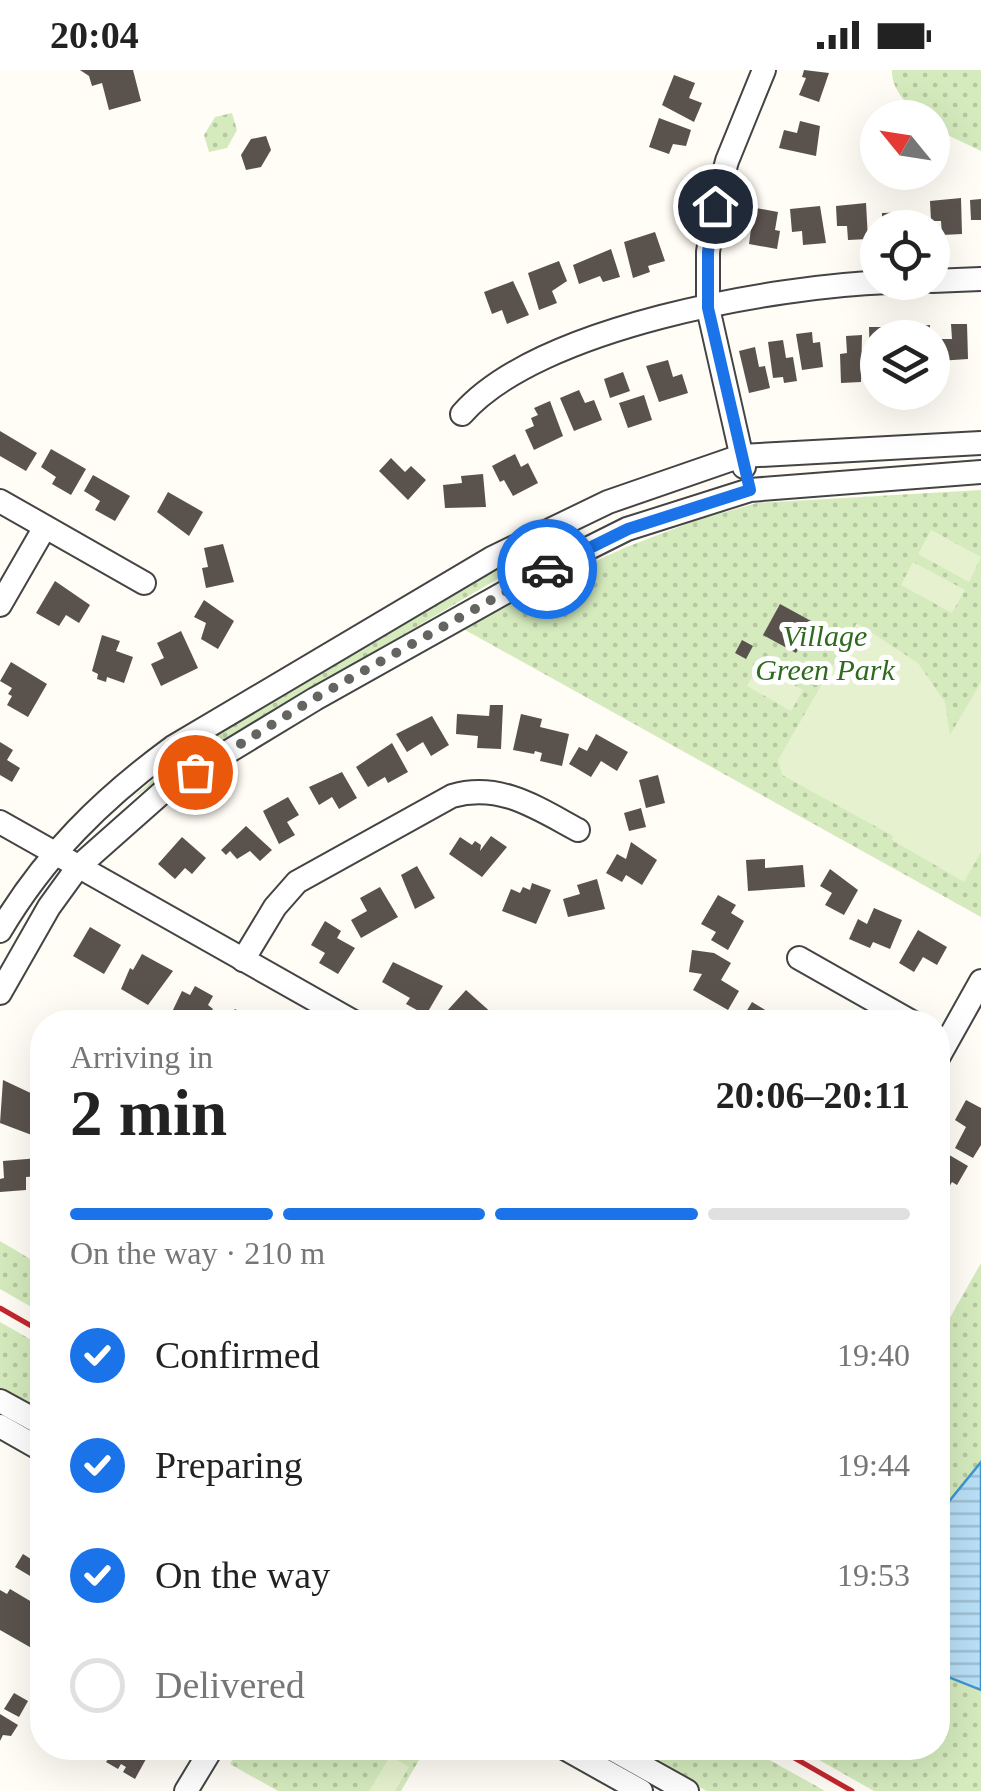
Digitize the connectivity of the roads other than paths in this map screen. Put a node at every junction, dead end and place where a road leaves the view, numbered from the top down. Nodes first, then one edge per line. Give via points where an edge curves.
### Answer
1 (764, 70) edge
2 (981, 279) edge
3 (950, 280) edge
4 (860, 285) edge
5 (708, 308) junction
6 (462, 414) dead end
7 (981, 443) edge
8 (741, 456) junction
9 (981, 472) edge
10 (750, 490) junction
11 (0, 501) edge
12 (45, 527) junction
13 (144, 583) dead end
14 (0, 606) edge
15 (0, 822) edge
16 (578, 830) dead end
17 (54, 853) junction
18 (78, 867) junction
19 (0, 931) edge
20 (800, 958) dead end
21 (243, 960) junction
22 (981, 981) edge
23 (0, 993) edge
24 (333, 1010) edge
25 (891, 1010) edge
26 (950, 1030) edge
27 (0, 1400) edge
28 (30, 1417) edge
29 (0, 1426) edge
30 (30, 1443) edge
31 (205, 1760) edge
32 (585, 1760) edge
33 (630, 1760) edge
34 (677, 1789) edge
35 (186, 1791) edge
36 (641, 1791) edge

1 - 5 street via 715,206
2 - 3 street
4 - 5 street
5 - 6 street via 662,316 535,362 488,388
5 - 8 street
7 - 8 street
8 - 10 street
8 - 17 street via 608,502 492,558 172,747 100,804
9 - 10 street
10 - 18 street via 628,529 315,698 164,790
11 - 12 street
12 - 13 street
12 - 14 street
15 - 17 street
16 - 21 street via 496,791 452,796 297,882
17 - 18 street
17 - 19 street
18 - 21 street
18 - 23 street
20 - 25 street
21 - 24 street
22 - 26 street
27 - 28 street
29 - 30 street
31 - 35 street
32 - 36 street
33 - 34 street

